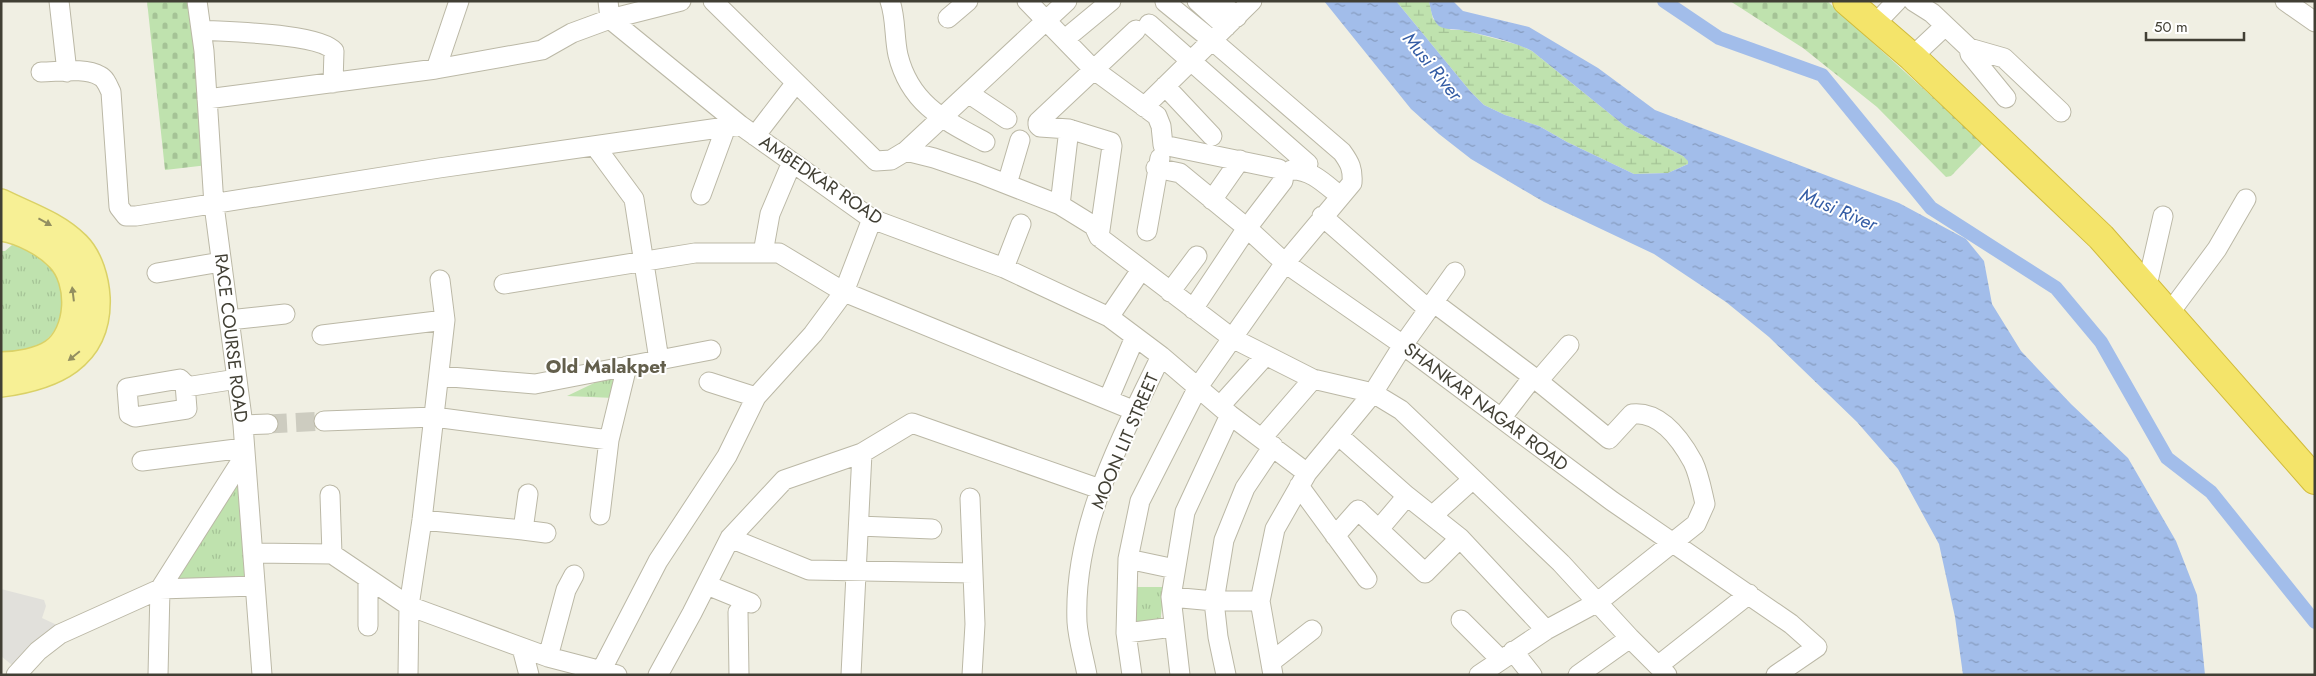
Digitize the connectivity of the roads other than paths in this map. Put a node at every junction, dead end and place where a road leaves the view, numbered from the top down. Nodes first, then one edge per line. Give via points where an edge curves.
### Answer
1 (59, 1) edge
2 (197, 1) edge
3 (459, 1) edge
4 (681, 1) edge
5 (713, 1) edge
6 (890, 1) edge
7 (968, 1) edge
8 (1027, 1) edge
9 (1067, 1) edge
10 (1111, 1) edge
11 (1197, 1) edge
12 (1219, 1) edge
13 (1896, 1) edge
14 (1913, 1) edge
15 (2285, 1) edge
16 (1165, 2) edge
17 (1848, 2) edge
18 (609, 10) edge
19 (1237, 15) edge
20 (948, 18) dead end
21 (1046, 20) junction
22 (2315, 22) edge
23 (1874, 25) junction
24 (1946, 26) junction
25 (201, 30) junction
26 (1065, 39) junction
27 (1969, 48) junction
28 (1912, 57) junction
29 (1191, 60) junction
30 (436, 69) junction
31 (1093, 69) junction
32 (41, 72) dead end
33 (67, 72) junction
34 (333, 83) junction
35 (795, 84) junction
36 (1165, 86) junction
37 (968, 93) junction
38 (2006, 98) dead end
39 (206, 99) junction
40 (1144, 107) junction
41 (2062, 112) dead end
42 (940, 118) junction
43 (1007, 119) dead end
44 (733, 126) junction
45 (1069, 129) junction
46 (755, 136) junction
47 (1212, 136) dead end
48 (1020, 140) dead end
49 (985, 142) dead end
50 (1164, 145) junction
51 (595, 146) junction
52 (906, 151) junction
53 (1240, 160) junction
54 (792, 162) junction
55 (1308, 164) dead end
56 (1156, 168) junction
57 (1282, 172) junction
58 (1007, 184) junction
59 (701, 195) dead end
60 (1340, 196) junction
61 (2246, 199) dead end
62 (1212, 200) junction
63 (1, 202) edge
64 (1060, 204) junction
65 (214, 205) junction
66 (1322, 216) junction
67 (2163, 216) dead end
68 (872, 219) junction
69 (1021, 224) dead end
70 (1, 228) edge
71 (1247, 228) junction
72 (1147, 231) dead end
73 (1099, 237) junction
74 (763, 253) junction
75 (1197, 256) dead end
76 (643, 260) junction
77 (221, 262) junction
78 (1285, 263) junction
79 (1004, 268) junction
80 (1141, 270) junction
81 (1455, 272) dead end
82 (157, 273) dead end
83 (440, 280) dead end
84 (504, 284) dead end
85 (2146, 290) junction
86 (844, 292) junction
87 (1170, 292) junction
88 (1430, 306) junction
89 (1193, 309) junction
90 (285, 314) dead end
91 (2168, 315) junction
92 (1109, 317) junction
93 (229, 320) junction
94 (445, 320) junction
95 (322, 336) dead end
96 (1135, 336) junction
97 (1232, 338) junction
98 (1569, 344) dead end
99 (1403, 345) junction
100 (711, 350) dead end
101 (1161, 356) junction
102 (1264, 356) junction
103 (659, 360) junction
104 (1, 365) edge
105 (628, 366) junction
106 (438, 376) junction
107 (237, 379) junction
108 (1313, 379) junction
109 (1535, 379) junction
110 (709, 382) dead end
111 (1, 384) edge
112 (186, 387) dead end
113 (1198, 387) junction
114 (1373, 393) junction
115 (756, 397) junction
116 (1108, 400) junction
117 (1135, 411) junction
118 (1224, 411) junction
119 (434, 417) junction
120 (1502, 417) junction
121 (324, 420) tunnel mouth
122 (268, 424) tunnel mouth
123 (243, 425) junction
124 (1338, 435) junction
125 (609, 440) junction
126 (1267, 442) junction
127 (245, 452) junction
128 (862, 453) junction
129 (142, 461) dead end
130 (1473, 479) junction
131 (1303, 480) junction
132 (2315, 480) edge
133 (1100, 489) junction
134 (528, 494) dead end
135 (330, 495) dead end
136 (1407, 496) junction
137 (970, 498) dead end
138 (600, 515) dead end
139 (1432, 516) junction
140 (422, 520) junction
141 (859, 526) junction
142 (932, 529) dead end
143 (1380, 529) junction
144 (523, 530) junction
145 (546, 533) dead end
146 (1334, 536) junction
147 (730, 538) junction
148 (1460, 538) junction
149 (1674, 542) junction
150 (253, 553) junction
151 (332, 554) junction
152 (1128, 559) junction
153 (1175, 569) junction
154 (857, 570) junction
155 (973, 573) junction
156 (574, 575) dead end
157 (1367, 579) dead end
158 (368, 580) junction
159 (707, 585) junction
160 (255, 586) junction
161 (160, 589) junction
162 (1749, 594) junction
163 (1171, 597) junction
164 (1214, 601) junction
165 (1260, 601) junction
166 (1598, 602) junction
167 (409, 606) junction
168 (1461, 620) dead end
169 (368, 626) dead end
170 (1173, 627) junction
171 (1312, 630) dead end
172 (1546, 630) junction
173 (1126, 633) junction
174 (1630, 638) junction
175 (522, 648) junction
176 (1507, 656) junction
177 (548, 657) junction
178 (1, 665) edge
179 (1272, 668) edge
180 (1663, 670) edge
181 (1586, 672) edge
182 (609, 673) edge
183 (15, 675) edge
184 (158, 675) edge
185 (262, 675) edge
186 (408, 675) edge
187 (528, 675) edge
188 (658, 675) edge
189 (739, 675) edge
190 (852, 675) edge
191 (972, 675) edge
192 (1087, 675) edge
193 (1132, 675) edge
194 (1180, 675) edge
195 (1226, 675) edge
196 (1479, 675) edge
197 (1532, 675) edge
198 (1776, 675) edge

1 - 33 street
2 - 25 street, RACE COURSE ROAD
3 - 30 street
4 - 18 street
5 - 35 street
6 - 42 street via 898,54 906,80 916,95
7 - 20 street
8 - 21 street
9 - 21 street
10 - 26 street
11 - 19 street
12 - 19 street
13 - 23 street
14 - 24 street
15 - 22 street
16 - 19 street
17 - 23 highway
18 - 30 street via 542,50
18 - 44 street, AMBEDKAR ROAD
19 - 29 street
19 - 60 street via 1350,162 1352,182
21 - 26 street
21 - 37 street
23 - 28 highway
24 - 27 street
24 - 28 street
25 - 34 street via 284,36 332,48
25 - 39 street, RACE COURSE ROAD
26 - 31 street
27 - 38 street via 1970,54
27 - 41 street via 2004,58
28 - 85 highway via 2101,238
29 - 31 street via 1143,27
29 - 36 street
29 - 55 street
30 - 34 street
31 - 40 street
31 - 45 street via 1038,122 1040,127
32 - 33 street
33 - 65 street via 89,72 100,76 111,92 117,192 119,207 126,216
34 - 39 street
35 - 46 street
35 - 52 street via 876,161 891,160
36 - 40 street
36 - 47 street
37 - 42 street
37 - 43 street
39 - 65 street, RACE COURSE ROAD
40 - 50 street via 1157,116
42 - 49 street
42 - 52 street
44 - 46 street, AMBEDKAR ROAD
44 - 51 street
44 - 59 street
45 - 64 street
45 - 73 street via 1106,139 1112,146
46 - 54 street, AMBEDKAR ROAD
48 - 58 street
50 - 53 street
50 - 56 street
51 - 65 street
51 - 76 street via 634,199
52 - 58 street
53 - 57 street via 1279,168
53 - 62 street
54 - 68 street, AMBEDKAR ROAD
54 - 74 street via 770,214
56 - 62 street, SHANKAR NAGAR ROAD via 1180,173
56 - 72 street
57 - 60 street via 1306,171
57 - 71 street via 1283,181
58 - 64 street
60 - 66 street
61 - 91 street via 2217,249
62 - 71 street, SHANKAR NAGAR ROAD
63 -> 111 main road via 58,229 78,246 96,285 97,309 94,328 84,348 70,361 55,370
64 - 73 street via 1094,226
65 - 77 street, RACE COURSE ROAD
66 - 78 street
66 - 88 street
67 - 85 street
68 - 79 street, AMBEDKAR ROAD
68 - 86 street
69 - 79 street
104 -> 70 main road via 25,362 54,352 69,332 74,318 69,272 60,259 46,246
71 - 78 street, SHANKAR NAGAR ROAD
71 - 89 street
73 - 80 street
74 - 76 street via 695,253
74 - 86 street via 779,253
75 - 87 street
76 - 84 street
76 - 103 street
77 - 82 street
77 - 93 street, RACE COURSE ROAD
78 - 97 street
78 - 99 street, SHANKAR NAGAR ROAD
79 - 92 street, AMBEDKAR ROAD
80 - 87 street
80 - 92 street
81 - 88 street
83 - 94 street
85 - 91 highway
86 - 115 street via 813,334
86 - 116 street
87 - 89 street
88 - 99 street
88 - 109 street
89 - 97 street
90 - 93 street
91 - 132 highway
92 - 96 street, AMBEDKAR ROAD
93 - 107 street, RACE COURSE ROAD
94 - 95 street
94 - 106 street
96 - 101 street, AMBEDKAR ROAD
96 - 116 street
97 - 102 street
97 - 113 street
98 - 109 street
99 - 114 street
99 - 120 street, SHANKAR NAGAR ROAD
100 - 103 street
101 - 113 street, AMBEDKAR ROAD
101 - 117 street, MOON LIT STREET
102 - 108 street
102 - 118 street
103 - 105 street
105 - 106 street via 535,384
105 - 125 street
106 - 119 street
107 - 112 street
107 - 123 street, RACE COURSE ROAD
108 - 114 street
108 - 126 street
109 - 120 street
109 - 149 street via 1610,439 1632,414 1652,416 1673,432 1694,463 1705,504 1696,524
110 - 115 street
113 - 118 street, AMBEDKAR ROAD
113 - 152 street via 1140,501
114 - 124 street
114 - 130 street via 1401,410
115 - 182 street via 727,456 658,561
116 - 117 street
117 - 133 street, MOON LIT STREET
118 - 126 street, AMBEDKAR ROAD
118 - 153 street via 1184,512
119 - 121 street
119 - 125 street
119 - 140 street
120 - 149 street, SHANKAR NAGAR ROAD via 1612,501
122 - 123 street
123 - 127 street, RACE COURSE ROAD
124 - 131 street
124 - 136 street
125 - 138 street
126 - 131 street, AMBEDKAR ROAD
126 - 164 street via 1224,540
127 - 129 street
127 - 150 street, RACE COURSE ROAD
127 - 161 street
128 - 133 street via 912,423
128 - 141 street
128 - 147 street via 784,480
130 - 139 street
130 - 166 street
131 - 146 street, AMBEDKAR ROAD
131 - 165 street via 1275,529
133 - 192 street, MOON LIT STREET via 1081,560 1077,623
134 - 144 street
135 - 151 street
136 - 139 street
136 - 143 street
137 - 155 street
139 - 148 street
140 - 144 street
140 - 167 street
141 - 142 street
141 - 154 street
143 - 146 street via 1358,510
143 - 148 street via 1426,573
144 - 145 street
146 - 157 street, AMBEDKAR ROAD
147 - 154 street via 809,570
147 - 159 street
148 - 172 street
149 - 162 street, SHANKAR NAGAR ROAD
149 - 166 street
150 - 151 street
150 - 160 street, RACE COURSE ROAD
151 - 158 street
152 - 153 street
152 - 173 street
153 - 163 street
154 - 155 street
154 - 190 street
155 - 191 street
156 - 177 street via 566,590
158 - 167 street
158 - 169 street
159 - 188 street
159 - 189 street via 745,608
160 - 161 street
160 - 185 street, RACE COURSE ROAD
161 - 183 street via 60,634
161 - 184 street
162 - 180 street
162 - 198 street, SHANKAR NAGAR ROAD via 1792,624 1817,647
163 - 164 street
163 - 170 street
164 - 165 street
164 - 195 street
165 - 179 street
166 - 172 street
166 - 174 street
167 - 175 street
167 - 186 street
168 - 176 street
170 - 173 street
170 - 194 street
171 - 179 street
172 - 176 street
173 - 193 street
174 - 180 street
174 - 181 street
175 - 177 street
175 - 187 street
176 - 196 street
176 - 197 street
177 - 182 street
178 - 183 street

